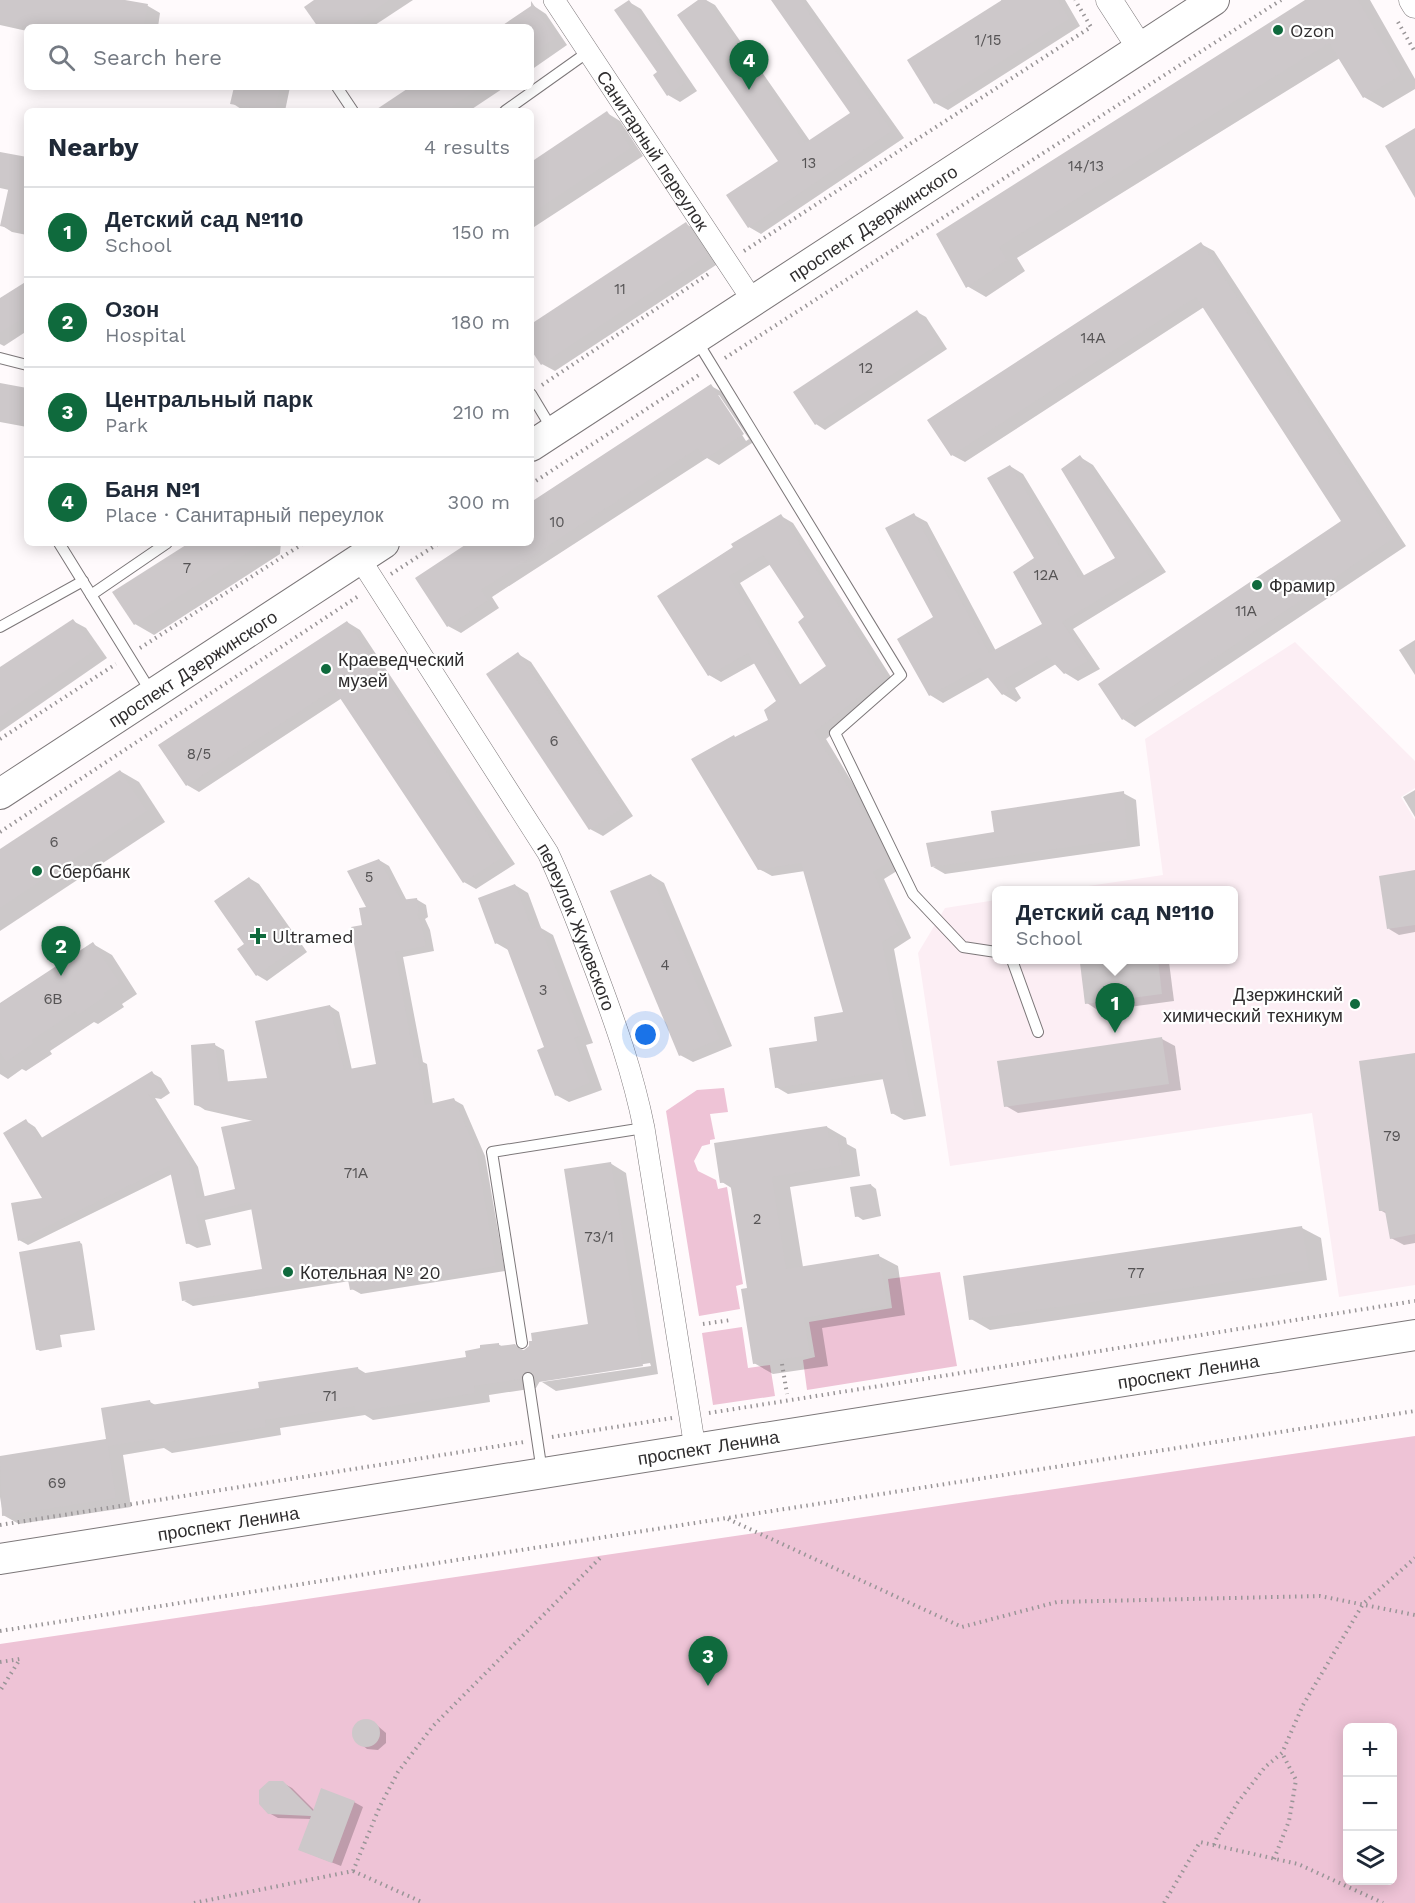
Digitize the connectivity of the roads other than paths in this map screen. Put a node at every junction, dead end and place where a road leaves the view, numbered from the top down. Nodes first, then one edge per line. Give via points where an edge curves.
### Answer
1 (554, 0) edge
2 (1109, 0) edge
3 (1214, 0) edge
4 (1412, 0) edge
5 (1406, 13) edge
6 (1140, 48) junction
7 (588, 52) junction
8 (339, 90) edge
9 (351, 108) edge
10 (509, 108) edge
11 (753, 301) junction
12 (696, 338) junction
13 (0, 358) edge
14 (24, 363) edge
15 (534, 406) edge
16 (542, 439) edge
17 (61, 546) edge
18 (163, 546) edge
19 (366, 551) edge
20 (83, 581) junction
21 (91, 595) junction
22 (0, 627) edge
23 (152, 695) junction
24 (0, 794) edge
25 (992, 951) edge
26 (1013, 964) edge
27 (1038, 1032) dead end
28 (644, 1128) junction
29 (1415, 1335) edge
30 (522, 1342) dead end
31 (528, 1378) dead end
32 (695, 1448) junction
33 (543, 1472) junction
34 (0, 1558) edge

1 - 7 street, Санитарный переулок
2 - 6 street
3 - 6 main road, проспект Дзержинского
4 - 5 street
6 - 11 main road, проспект Дзержинского
7 - 10 lane
7 - 11 street, Санитарный переулок
8 - 9 lane
11 - 12 main road, проспект Дзержинского
12 - 16 main road, проспект Дзержинского
12 - 25 lane via 901,675 835,732 913,894 963,947
13 - 14 lane
15 - 16 lane
17 - 20 lane
18 - 21 lane
19 - 23 main road, проспект Дзержинского
19 - 28 street, переулок Жуковского via 376,584 548,853 621,1039 636,1085
20 - 21 lane
20 - 22 lane
21 - 23 lane
23 - 24 main road, проспект Дзержинского
26 - 27 lane
28 - 30 lane via 492,1152
28 - 32 street, переулок Жуковского
29 - 32 main road, проспект Ленина
31 - 33 lane
32 - 33 main road, проспект Ленина
33 - 34 main road, проспект Ленина

